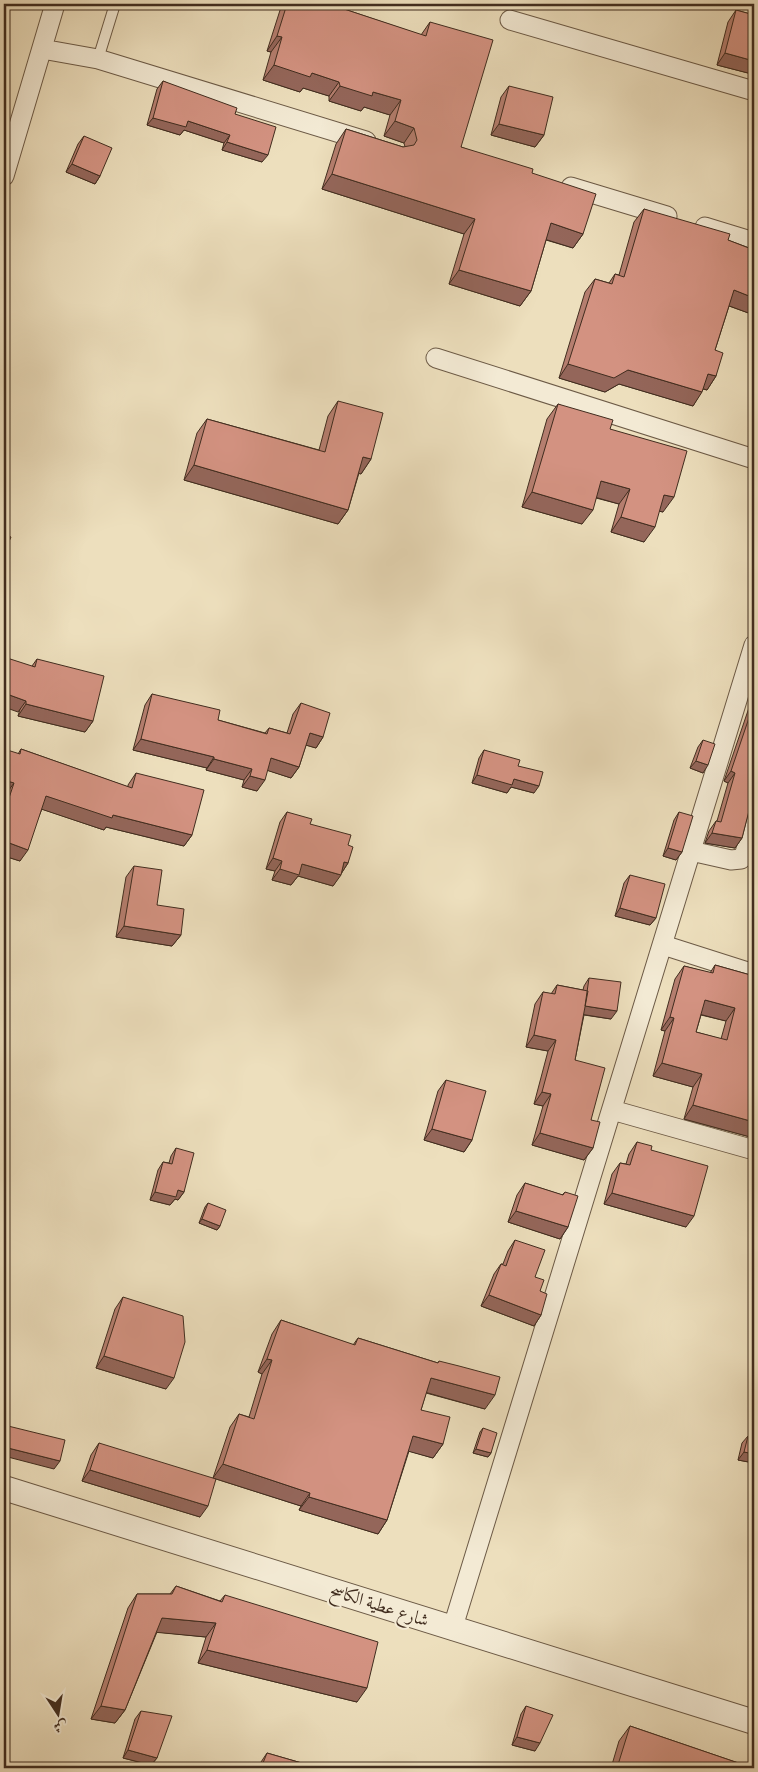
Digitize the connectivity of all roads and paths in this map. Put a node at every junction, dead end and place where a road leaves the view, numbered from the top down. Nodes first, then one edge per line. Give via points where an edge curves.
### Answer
1 (55, 4) edge
2 (115, 4) edge
3 (510, 20) dead end
4 (42, 49) junction
5 (98, 60) junction
6 (754, 91) edge
7 (387, 148) edge
8 (4, 176) edge
9 (554, 182) edge
10 (754, 242) edge
11 (436, 358) dead end
12 (754, 459) edge
13 (754, 645) edge
14 (754, 820) edge
15 (691, 851) junction
16 (662, 945) junction
17 (754, 974) edge
18 (612, 1110) junction
19 (754, 1150) edge
20 (4, 1488) edge
21 (452, 1630) junction
22 (754, 1722) edge

1 - 4 street
2 - 5 lane
3 - 6 street
4 - 5 street
4 - 8 street
5 - 7 street
9 - 10 street
11 - 12 street
13 - 15 street
14 - 15 street via 741,859 731,860
15 - 16 street
16 - 17 street
16 - 18 street
18 - 19 street
18 - 21 street
20 - 21 street, شارع عطية الكاسح
21 - 22 street, شارع عطية الكاسح

